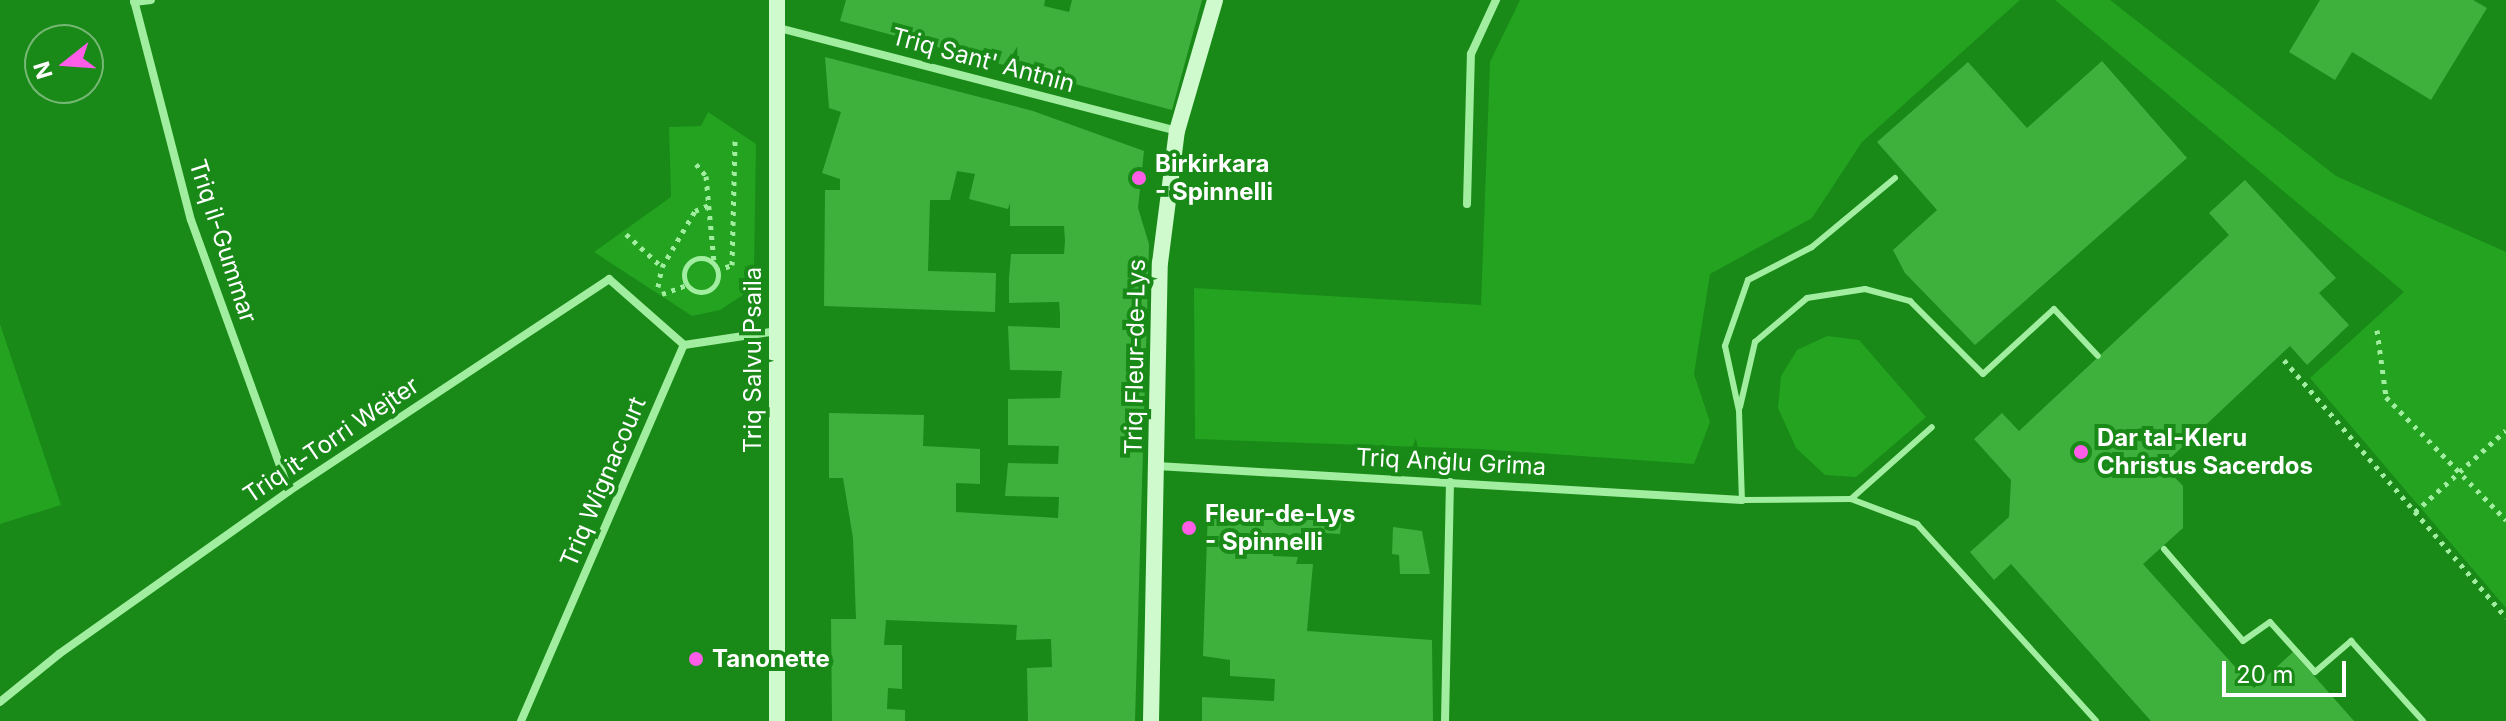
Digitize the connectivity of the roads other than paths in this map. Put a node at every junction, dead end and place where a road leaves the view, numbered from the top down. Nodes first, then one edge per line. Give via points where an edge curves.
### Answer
1 (151, 0) edge
2 (777, 0) edge
3 (1215, 0) edge
4 (1496, 0) edge
5 (134, 1) edge
6 (779, 28) junction
7 (1177, 131) junction
8 (1895, 178) dead end
9 (1467, 204) dead end
10 (777, 331) junction
11 (684, 345) junction
12 (2098, 356) dead end
13 (1739, 411) junction
14 (1932, 427) dead end
15 (1157, 466) junction
16 (1450, 482) junction
17 (289, 491) junction
18 (1851, 499) junction
19 (1742, 500) junction
20 (2164, 549) dead end
21 (0, 702) edge
22 (521, 721) edge
23 (777, 721) edge
24 (1151, 721) edge
25 (1445, 721) edge
26 (2096, 721) edge
27 (2423, 721) edge

1 - 5 street
2 - 6 main road, Triq Salvu Psaila
3 - 7 main road, Triq Fleur-de-Lys
4 - 9 street via 1471,54
5 - 17 street, Triq il-Gummar via 191,220
6 - 7 street, Triq Sant' Antnin
6 - 10 main road, Triq Salvu Psaila
7 - 15 main road, Triq Fleur-de-Lys via 1160,263
8 - 13 lane via 1812,247 1748,280 1725,346
10 - 11 street
10 - 23 main road, Triq Salvu Psaila
11 - 17 street, Triq it-Torri Wejter via 609,279
11 - 22 street, Triq Wignacourt
12 - 13 lane via 2054,309 1983,374 1910,301 1865,289 1807,298 1755,342
13 - 19 lane
14 - 18 lane
15 - 16 street, Triq Anġlu Grima
15 - 24 main road, Triq Fleur-de-Lys
16 - 19 street, Triq Anġlu Grima
16 - 25 street
17 - 21 street, Triq it-Torri Wejter
18 - 19 lane
18 - 26 lane via 1917,524
20 - 27 lane via 2243,641 2270,622 2315,672 2351,641

